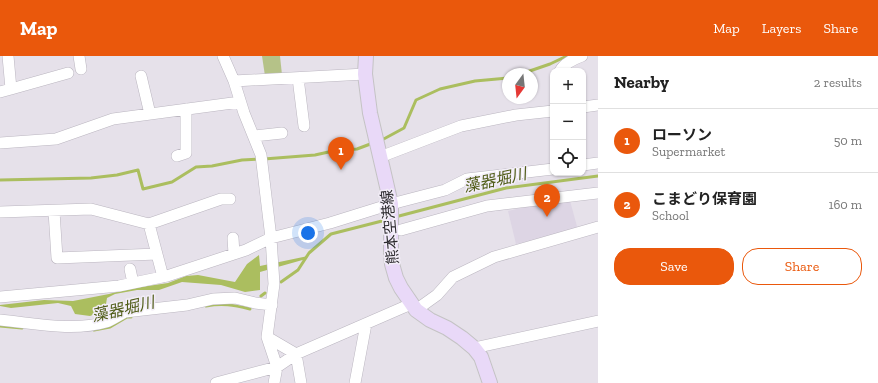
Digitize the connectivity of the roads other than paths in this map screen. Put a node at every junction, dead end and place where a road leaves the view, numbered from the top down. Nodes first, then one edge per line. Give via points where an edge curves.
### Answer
1 (8, 56) edge
2 (79, 56) edge
3 (223, 56) edge
4 (366, 56) edge
5 (582, 56) edge
6 (562, 68) edge
7 (82, 69) dead end
8 (68, 73) dead end
9 (365, 74) junction
10 (141, 76) dead end
11 (298, 78) junction
12 (234, 81) junction
13 (11, 89) junction
14 (0, 92) edge
15 (240, 102) junction
16 (598, 105) edge
17 (586, 107) edge
18 (186, 109) junction
19 (550, 111) edge
20 (150, 114) junction
21 (304, 126) dead end
22 (282, 133) dead end
23 (254, 136) junction
24 (0, 143) edge
25 (378, 147) junction
26 (177, 156) dead end
27 (598, 163) edge
28 (586, 165) edge
29 (550, 169) edge
30 (598, 193) edge
31 (230, 199) dead end
32 (391, 204) junction
33 (54, 210) junction
34 (0, 212) edge
35 (149, 224) junction
36 (598, 227) edge
37 (401, 230) dead end
38 (233, 238) dead end
39 (270, 238) junction
40 (157, 254) junction
41 (234, 254) junction
42 (130, 269) dead end
43 (164, 277) junction
44 (133, 283) junction
45 (0, 297) edge
46 (272, 305) junction
47 (414, 307) junction
48 (0, 320) edge
49 (598, 321) edge
50 (366, 324) junction
51 (267, 337) junction
52 (474, 348) junction
53 (296, 354) junction
54 (277, 367) junction
55 (216, 383) edge
56 (274, 383) edge
57 (301, 383) edge
58 (355, 383) edge
59 (490, 383) edge

1 - 13 street
2 - 7 street
3 - 12 street
4 - 9 main road, 熊本空港線
5 - 6 street
8 - 13 street
9 - 11 street
9 - 25 main road, 熊本空港線
10 - 20 street
11 - 12 street
11 - 21 street
12 - 15 street
13 - 14 street
15 - 18 street
15 - 23 street
16 - 17 street
18 - 20 street
18 - 26 street via 186,153
19 - 25 street via 461,126
20 - 24 street via 113,119 56,139
22 - 23 street
23 - 39 street via 261,155
25 - 32 main road, 熊本空港線
27 - 28 street
29 - 32 street via 467,179 445,190
30 - 37 street via 487,206
31 - 35 street via 221,199
32 - 39 street
32 - 47 main road, 熊本空港線 via 392,264 396,278
33 - 34 street
33 - 35 street via 91,209
33 - 40 street via 57,258
35 - 40 street
36 - 47 street via 494,257 453,277 438,295
38 - 41 street
39 - 41 street
39 - 46 street via 274,284
40 - 43 street
41 - 43 street
42 - 44 street
43 - 44 street
44 - 45 street
46 - 48 street via 235,298 213,299 187,305 125,312 108,322 73,327
46 - 51 street
47 - 50 street
47 - 52 main road, 熊本空港線
49 - 52 street
50 - 53 street
50 - 58 street
51 - 53 street
51 - 54 street
52 - 59 main road, 熊本空港線 via 481,357
53 - 54 street
53 - 57 street
54 - 55 street
54 - 56 street

